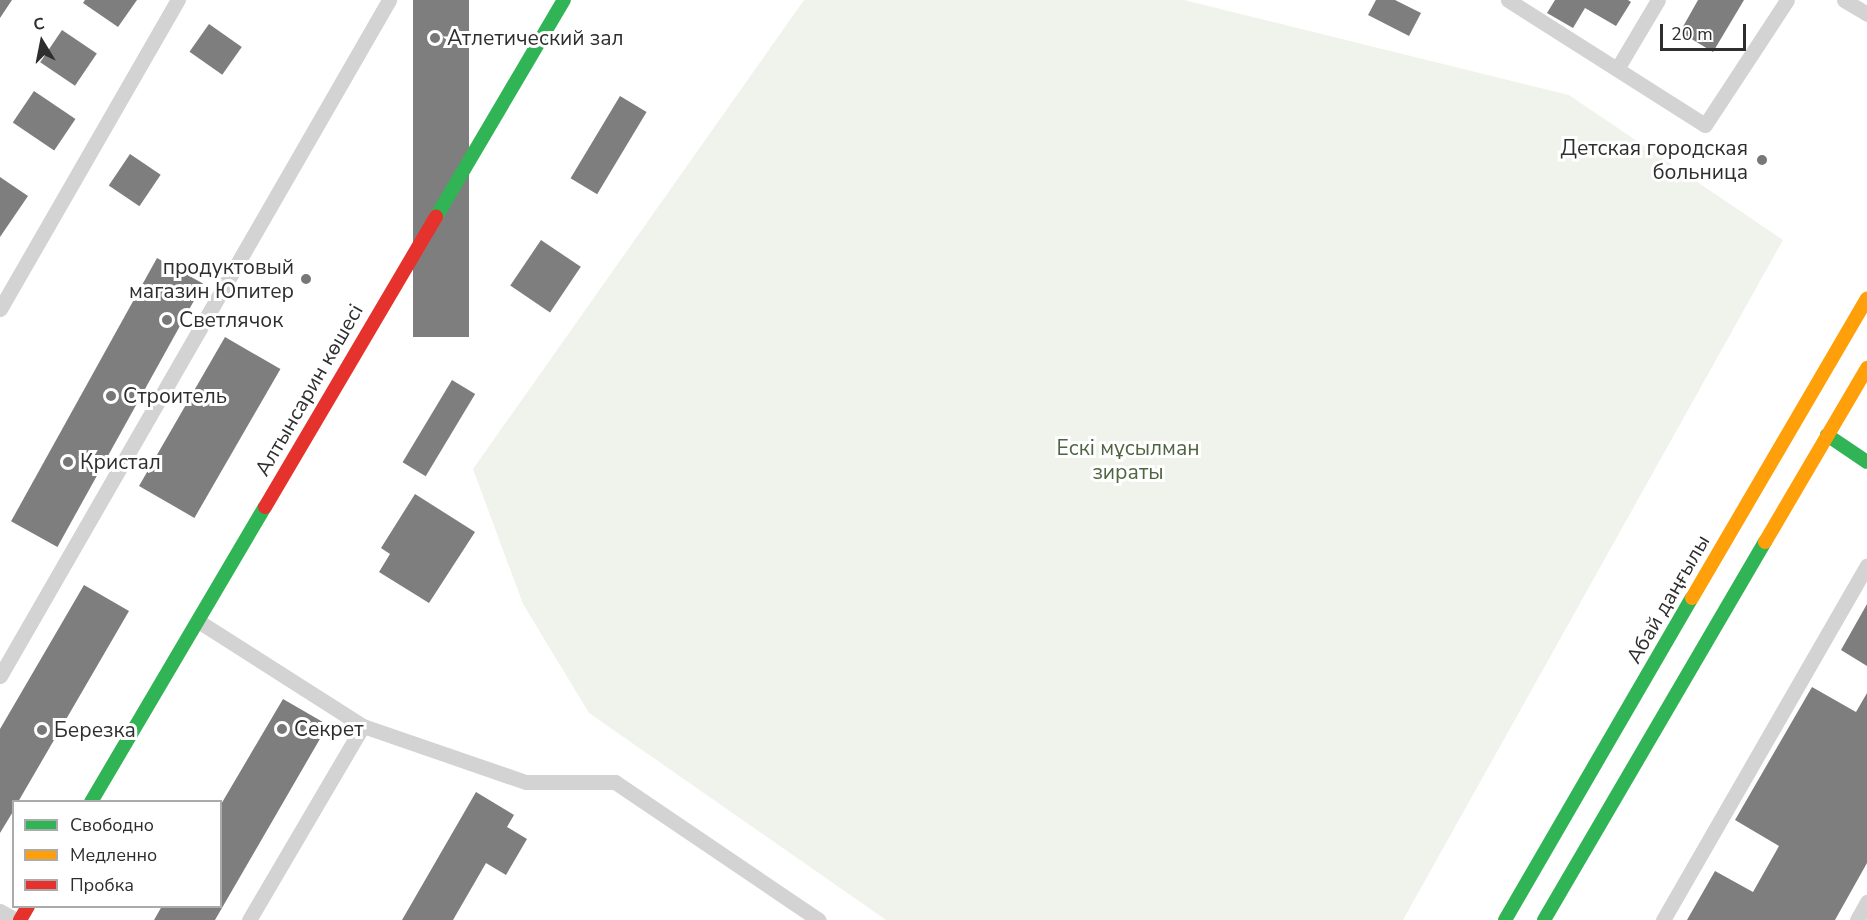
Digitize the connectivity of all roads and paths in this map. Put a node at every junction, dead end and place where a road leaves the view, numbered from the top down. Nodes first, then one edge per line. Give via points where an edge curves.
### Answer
1 (178, 0) edge
2 (389, 0) edge
3 (564, 0) edge
4 (1509, 0) edge
5 (1658, 0) edge
6 (1787, 0) edge
7 (1844, 0) edge
8 (1867, 14) edge
9 (1617, 69) junction
10 (1867, 298) edge
11 (0, 309) edge
12 (1867, 368) edge
13 (1827, 435) junction
14 (1867, 462) edge
15 (1867, 565) edge
16 (198, 621) junction
17 (0, 676) edge
18 (363, 726) junction
19 (92, 800) edge
20 (1867, 902) edge
21 (0, 910) edge
22 (18, 920) edge
23 (249, 920) edge
24 (819, 920) edge
25 (1505, 920) edge
26 (1544, 920) edge
27 (1663, 920) edge
28 (1857, 920) edge

1 - 11 lane
2 - 17 lane
3 - 16 main road, Алтынсарин көшесі
4 - 9 lane
5 - 9 lane
6 - 9 lane via 1705,124
7 - 8 lane
10 - 25 main road, Абай даңғылы
12 - 13 main road
13 - 14 main road
13 - 26 main road
15 - 27 lane
16 - 18 lane
16 - 19 main road, Алтынсарин көшесі
18 - 23 lane
18 - 24 lane via 526,782 615,782
20 - 28 lane
21 - 22 lane

